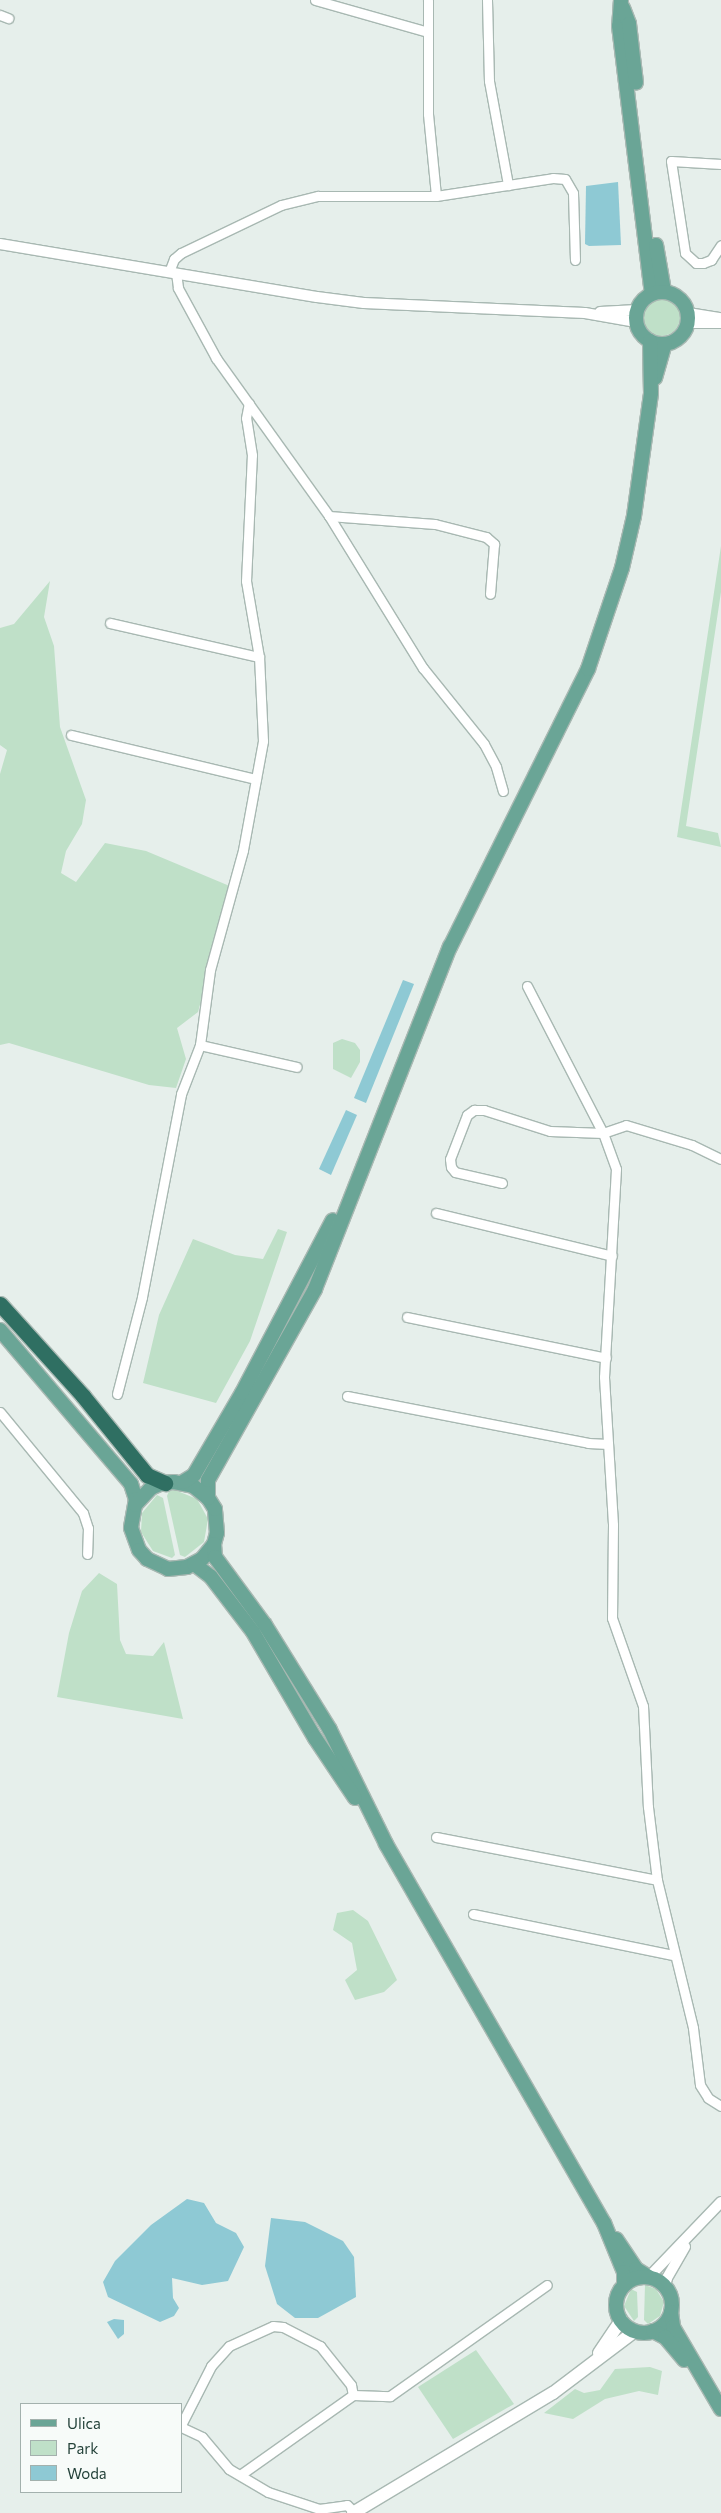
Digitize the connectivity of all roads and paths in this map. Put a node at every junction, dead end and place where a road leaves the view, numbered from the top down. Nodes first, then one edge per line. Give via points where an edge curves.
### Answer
1 (315, 0) edge
2 (428, 0) edge
3 (487, 0) edge
4 (621, 2) edge
5 (428, 32) junction
6 (721, 164) edge
7 (508, 185) junction
8 (436, 196) junction
9 (0, 244) edge
10 (721, 245) edge
11 (575, 260) dead end
12 (172, 273) junction
13 (658, 292) junction
14 (636, 316) junction
15 (688, 318) junction
16 (721, 318) edge
17 (721, 323) edge
18 (650, 341) junction
19 (665, 344) junction
20 (651, 393) junction
21 (248, 403) junction
22 (329, 516) junction
23 (490, 594) dead end
24 (110, 623) dead end
25 (259, 657) junction
26 (71, 735) dead end
27 (256, 779) junction
28 (503, 791) dead end
29 (527, 986) dead end
30 (200, 1045) junction
31 (297, 1067) dead end
32 (603, 1132) junction
33 (721, 1159) edge
34 (359, 1174) junction
35 (502, 1183) dead end
36 (436, 1213) dead end
37 (612, 1256) junction
38 (0, 1304) edge
39 (407, 1317) dead end
40 (0, 1330) edge
41 (606, 1358) junction
42 (117, 1394) dead end
43 (347, 1396) dead end
44 (0, 1412) edge
45 (608, 1444) junction
46 (183, 1482) junction
47 (165, 1483) junction
48 (208, 1498) junction
49 (135, 1505) junction
50 (214, 1544) junction
51 (86, 1554) dead end
52 (194, 1564) junction
53 (436, 1837) dead end
54 (386, 1844) junction
55 (657, 1880) junction
56 (473, 1914) dead end
57 (673, 1955) junction
58 (721, 2106) edge
59 (721, 2202) edge
60 (604, 2223) junction
61 (698, 2228) junction
62 (650, 2277) junction
63 (547, 2285) dead end
64 (624, 2285) junction
65 (666, 2286) junction
66 (672, 2312) junction
67 (621, 2320) junction
68 (635, 2331) junction
69 (653, 2331) junction
70 (588, 2366) junction
71 (703, 2381) junction
72 (353, 2395) junction
73 (721, 2409) edge
74 (182, 2424) edge
75 (182, 2427) edge
76 (240, 2475) junction
77 (353, 2513) edge

1 - 5 street
2 - 5 street
3 - 7 street via 489,81
4 - 13 main road via 629,24
5 - 8 street via 428,114
6 - 10 street via 671,161 685,253 696,263 702,263 711,260
7 - 8 street
7 - 11 street via 553,178 564,179 571,185
8 - 12 street via 318,196 281,205 181,253 174,259
9 - 12 street
12 - 14 street via 364,303
12 - 21 street via 187,308 216,358
13 - 14 main road via 642,300
13 - 15 main road via 677,296
14 - 18 main road via 641,333
15 - 16 street
15 - 17 street
15 - 19 main road via 680,337
18 - 19 main road
18 - 20 main road
19 - 20 main road
20 - 34 main road via 628,542 607,619 588,668 450,948
21 - 22 street
21 - 25 street via 246,418 252,455 246,580
22 - 23 street via 435,524 486,537 494,544
22 - 28 street via 423,668 484,744
24 - 25 street
25 - 27 street via 263,741
26 - 27 street
27 - 30 street via 243,850 210,970
29 - 32 street
30 - 31 street
30 - 42 street via 181,1094 142,1297
32 - 33 street via 626,1125 692,1145
32 - 35 street via 550,1131 484,1110 474,1110 467,1115 450,1159 451,1167 455,1172
32 - 37 street via 616,1169
34 - 46 main road via 238,1401 194,1475
34 - 48 main road via 315,1289 208,1480
36 - 37 street
37 - 41 street
38 - 47 highway via 77,1389 147,1475
39 - 41 street
40 - 49 main road via 131,1484 136,1494
41 - 45 street
43 - 45 street via 588,1443
44 - 51 street via 83,1513 88,1528
45 - 55 street via 613,1525 612,1618 643,1706 648,1807
46 - 47 main road
46 - 48 main road
47 - 49 main road via 151,1488
48 - 50 main road via 218,1520
49 - 52 main road via 131,1528 138,1550 146,1559 168,1568
50 - 52 main road
50 - 54 main road via 215,1557 265,1625 330,1730
52 - 54 main road via 211,1577 253,1632 315,1738
53 - 55 street
54 - 60 main road
55 - 57 street
56 - 57 street
57 - 58 street via 693,2028 700,2086 708,2098
59 - 61 street
60 - 62 main road via 636,2269
60 - 64 main road via 624,2272
61 - 62 street
61 - 65 street via 673,2266
62 - 64 main road via 640,2277
62 - 65 main road
63 - 72 street via 390,2396
64 - 67 main road via 617,2302
65 - 66 main road
66 - 69 main road via 661,2327
66 - 71 main road via 673,2327
67 - 68 main road
67 - 70 main road
68 - 69 main road
68 - 70 main road
69 - 71 main road via 665,2337
70 - 77 main road via 546,2397
71 - 73 main road
72 - 74 street via 351,2385 320,2346 283,2326 273,2326 229,2346 211,2366
72 - 76 street
75 - 76 street via 202,2437 229,2469
76 - 77 street via 268,2492 296,2502 319,2509 347,2505

